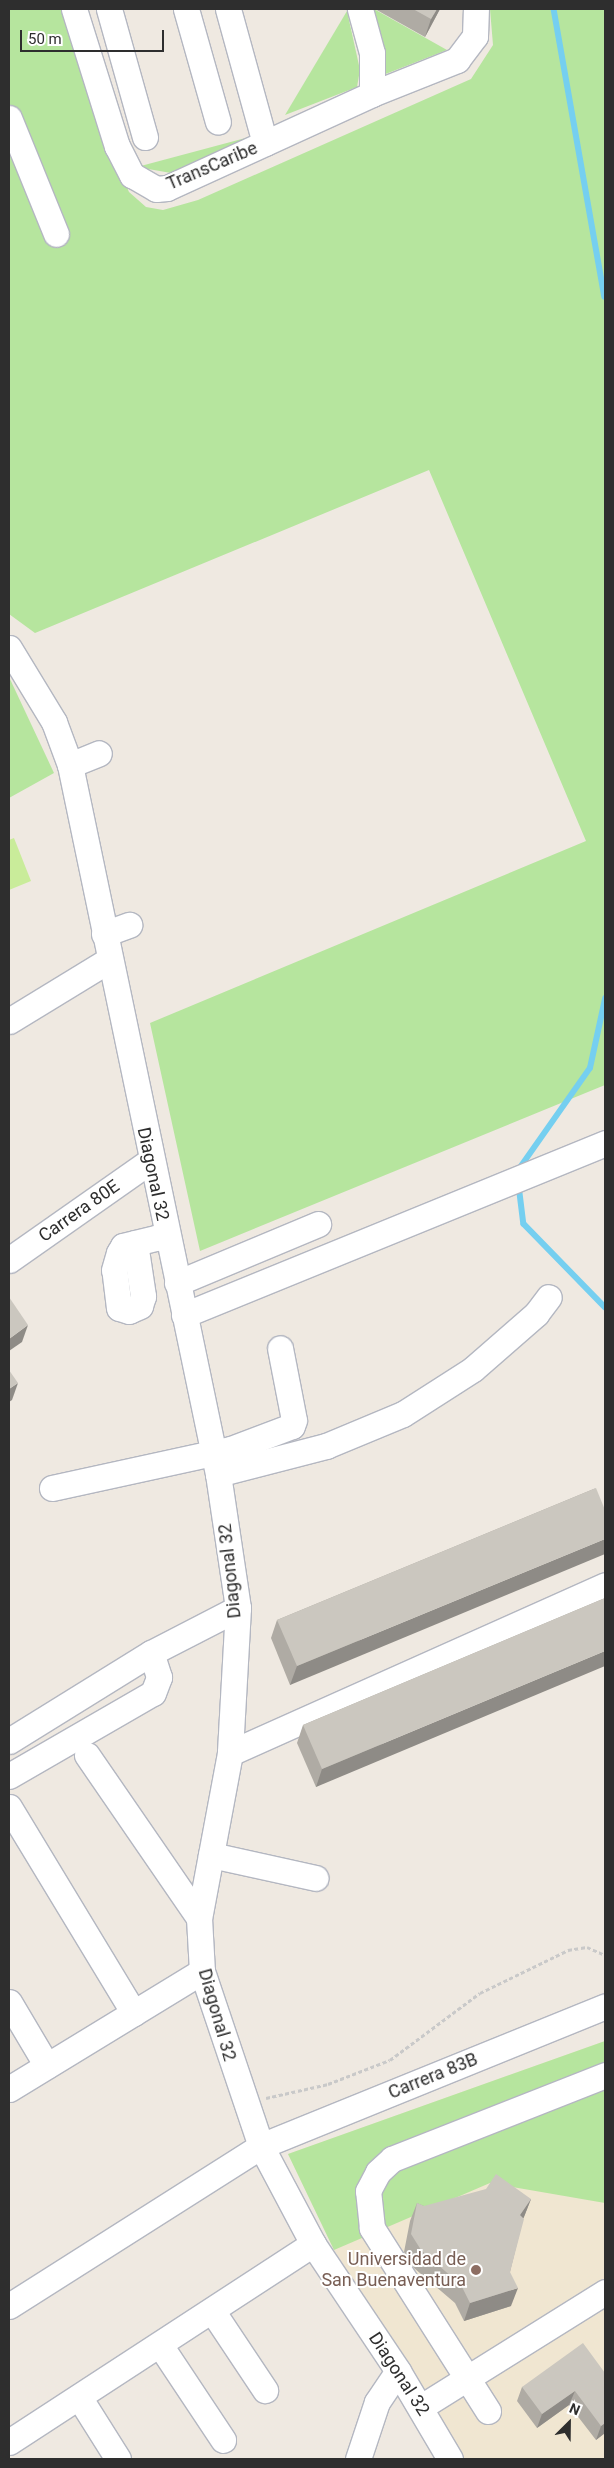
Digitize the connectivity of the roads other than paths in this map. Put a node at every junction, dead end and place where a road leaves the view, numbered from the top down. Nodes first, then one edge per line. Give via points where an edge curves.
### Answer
1 (74, 9) edge
2 (109, 9) edge
3 (186, 9) edge
4 (228, 9) edge
5 (360, 9) edge
6 (476, 9) edge
7 (372, 94) junction
8 (9, 118) edge
9 (218, 122) dead end
10 (145, 137) dead end
11 (265, 143) junction
12 (56, 234) dead end
13 (9, 648) edge
14 (99, 753) dead end
15 (70, 765) junction
16 (129, 925) dead end
17 (104, 934) junction
18 (109, 960) junction
19 (9, 1022) edge
20 (605, 1143) edge
21 (150, 1162) junction
22 (318, 1224) dead end
23 (167, 1235) junction
24 (135, 1243) dead end
25 (9, 1260) edge
26 (177, 1283) junction
27 (549, 1297) dead end
28 (184, 1315) junction
29 (280, 1348) dead end
30 (216, 1462) junction
31 (52, 1488) dead end
32 (605, 1585) edge
33 (238, 1608) junction
34 (151, 1652) junction
35 (9, 1741) edge
36 (230, 1753) junction
37 (87, 1755) dead end
38 (9, 1776) edge
39 (9, 1807) edge
40 (211, 1855) junction
41 (316, 1878) dead end
42 (199, 1918) junction
43 (202, 1971) junction
44 (9, 2002) edge
45 (605, 2006) edge
46 (134, 2013) junction
47 (47, 2066) junction
48 (605, 2074) edge
49 (9, 2090) edge
50 (261, 2146) junction
51 (313, 2244) junction
52 (605, 2292) edge
53 (9, 2306) edge
54 (213, 2312) junction
55 (160, 2345) junction
56 (398, 2371) junction
57 (466, 2378) junction
58 (265, 2390) dead end
59 (79, 2397) junction
60 (421, 2407) junction
61 (488, 2411) dead end
62 (223, 2440) dead end
63 (9, 2442) edge
64 (118, 2459) edge
65 (358, 2459) edge
66 (450, 2459) edge

1 - 11 street, TransCaribe via 104,114 132,175 145,185 166,188
2 - 10 street
3 - 9 street
4 - 11 street
5 - 7 street via 372,53
6 - 7 street, TransCaribe via 475,36 457,60
7 - 11 street, TransCaribe
8 - 12 street
13 - 15 street, Diagonal 32 via 54,722
14 - 15 street
15 - 17 street, Diagonal 32
16 - 17 street
17 - 18 street, Diagonal 32
18 - 19 street
18 - 21 street, Diagonal 32
20 - 28 street
21 - 23 street, Diagonal 32
21 - 25 street, Carrera 80E
22 - 26 street
23 - 24 street
23 - 26 street, Diagonal 32
26 - 28 street, Diagonal 32
27 - 30 street via 536,1314 473,1368 403,1414 326,1446
28 - 30 street, Diagonal 32
29 - 30 street via 294,1420 292,1426 231,1449
30 - 31 street
30 - 33 street, Diagonal 32
32 - 36 street
33 - 34 street
33 - 36 street, Diagonal 32
34 - 35 street
34 - 38 street via 159,1677 153,1693
36 - 40 street, Diagonal 32
37 - 42 street
39 - 46 street
40 - 41 street
40 - 42 street, Diagonal 32
42 - 43 street, Diagonal 32
43 - 46 street
43 - 50 street, Diagonal 32
44 - 47 street
45 - 50 street, Carrera 83B
46 - 47 street
47 - 49 street
48 - 57 street via 392,2160 378,2172 368,2191 372,2228
50 - 51 street, Diagonal 32
50 - 53 street, Carrera 83B
51 - 54 street
51 - 56 street, Diagonal 32
52 - 57 street
54 - 55 street
54 - 58 street
55 - 59 street
55 - 62 street
56 - 60 street, Diagonal 32
56 - 65 street via 377,2402
57 - 60 street
57 - 61 street
59 - 63 street
59 - 64 street
60 - 66 street, Diagonal 32

